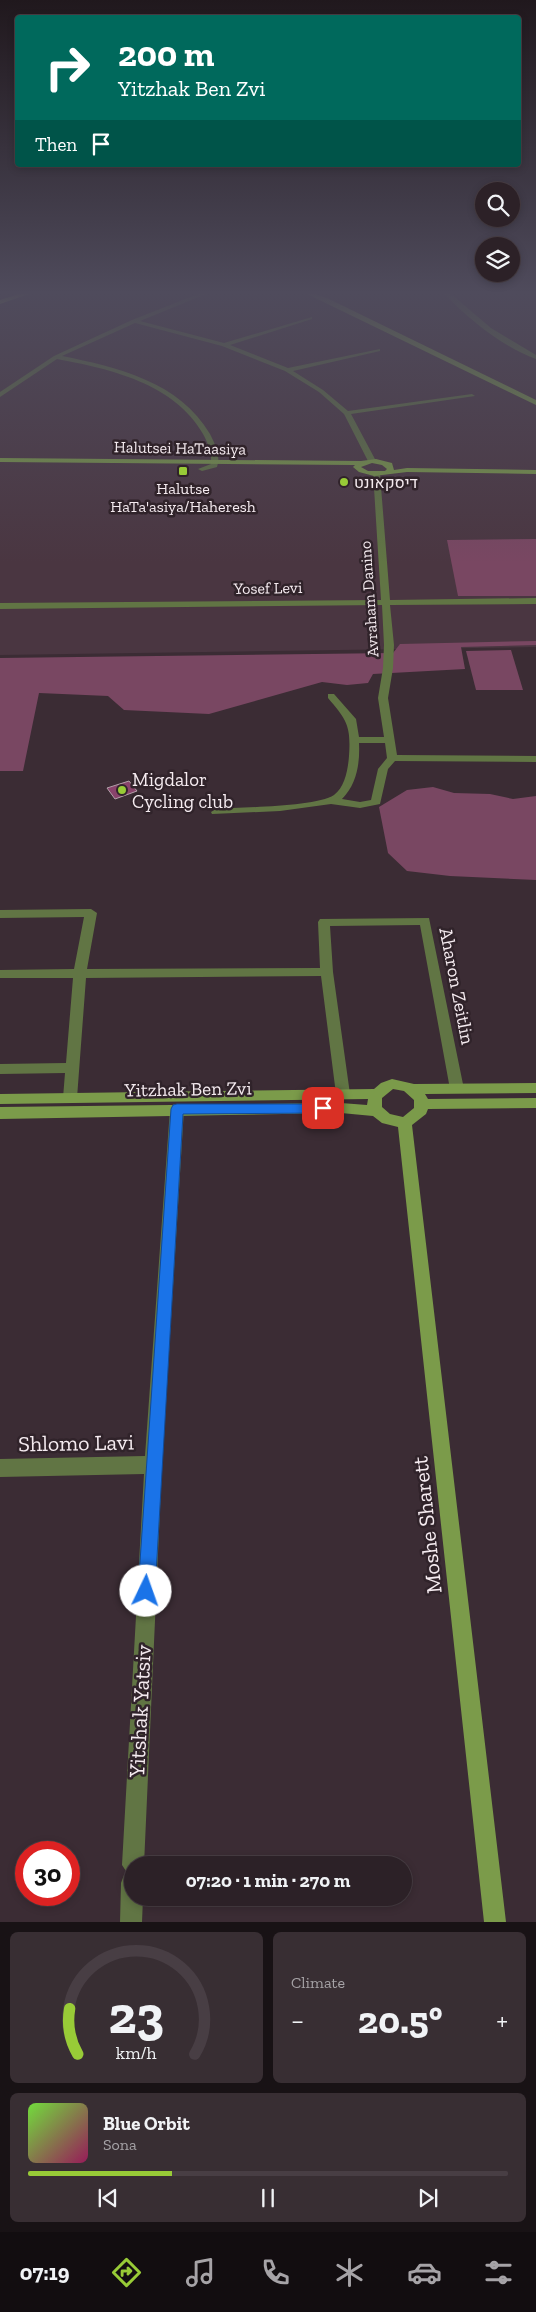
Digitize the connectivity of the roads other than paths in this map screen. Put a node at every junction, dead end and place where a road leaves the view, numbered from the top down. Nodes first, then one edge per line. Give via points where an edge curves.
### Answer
1 (17, 384) edge
2 (148, 384) edge
3 (309, 384) edge
4 (497, 384) edge
5 (0, 395) edge
6 (472, 396) dead end
7 (536, 403) edge
8 (347, 413) junction
9 (0, 460) edge
10 (372, 461) junction
11 (215, 463) junction
12 (386, 463) junction
13 (536, 465) edge
14 (0, 466) edge
15 (360, 467) junction
16 (202, 469) junction
17 (389, 471) junction
18 (536, 472) edge
19 (376, 474) junction
20 (536, 601) edge
21 (384, 602) junction
22 (0, 606) edge
23 (331, 696) dead end
24 (354, 740) junction
25 (388, 740) junction
26 (392, 758) junction
27 (536, 758) edge
28 (333, 801) junction
29 (216, 812) dead end
30 (0, 914) edge
31 (327, 972) junction
32 (0, 974) edge
33 (80, 974) junction
34 (72, 1068) junction
35 (0, 1070) edge
36 (536, 1088) edge
37 (413, 1089) junction
38 (457, 1089) junction
39 (343, 1094) junction
40 (376, 1094) junction
41 (70, 1098) junction
42 (0, 1099) edge
43 (536, 1103) edge
44 (422, 1104) junction
45 (177, 1109) junction
46 (376, 1111) junction
47 (0, 1112) edge
48 (405, 1123) junction
49 (153, 1465) junction
50 (0, 1468) edge
51 (133, 1856) edge
52 (131, 1906) edge
53 (131, 1922) edge
54 (495, 1922) edge

1 - 5 street
2 - 11 street via 194,413 205,428
3 - 8 street
4 - 7 street
6 - 8 street
8 - 10 street
9 - 11 street, Halutsei HaTaasiya
10 - 12 street, Halutsei HaTaasiya
10 - 15 street, Halutsei HaTaasiya
11 - 15 street, Halutsei HaTaasiya
11 - 16 street
12 - 13 street, Halutsei HaTaasiya
12 - 17 street via 391,467
14 - 16 street, Halutsei HaTaasiya
15 - 16 street, Halutsei HaTaasiya
15 - 19 street, Halutsei HaTaasiya
17 - 18 street, Halutsei HaTaasiya
17 - 19 street, Halutsei HaTaasiya
19 - 21 street, Avraham Danino
20 - 21 street, Yosef Levi
21 - 22 street, Yosef Levi
21 - 25 street, Avraham Danino via 389,645 383,698
23 - 24 street via 351,719
24 - 25 street
24 - 28 street via 355,763 343,793
25 - 26 street, Avraham Danino
26 - 27 street
26 - 28 street via 383,769 376,802 360,805
28 - 29 street
30 - 33 street via 91,912
31 - 33 street
31 - 38 street, Aharon Zeitlin via 324,922 425,921
31 - 39 street, Aharon Zeitlin
32 - 33 street
33 - 34 street
34 - 35 street
34 - 41 street
36 - 38 street
37 - 38 street
37 - 40 street via 392,1084
37 - 44 street
39 - 40 street, Yitzhak Ben Zvi
39 - 41 street, Yitzhak Ben Zvi
40 - 46 street
41 - 42 street, Yitzhak Ben Zvi
43 - 44 street
44 - 48 street via 417,1115
45 - 46 street, Yitzhak Ben Zvi via 341,1108
45 - 47 street, Yitzhak Ben Zvi
45 - 49 street, Yitshak Yatsiv
46 - 48 street via 385,1118
48 - 54 street, Moshe Sharett
49 - 50 street, Shlomo Lavi
49 - 51 street, Yitshak Yatsiv
52 - 53 street

